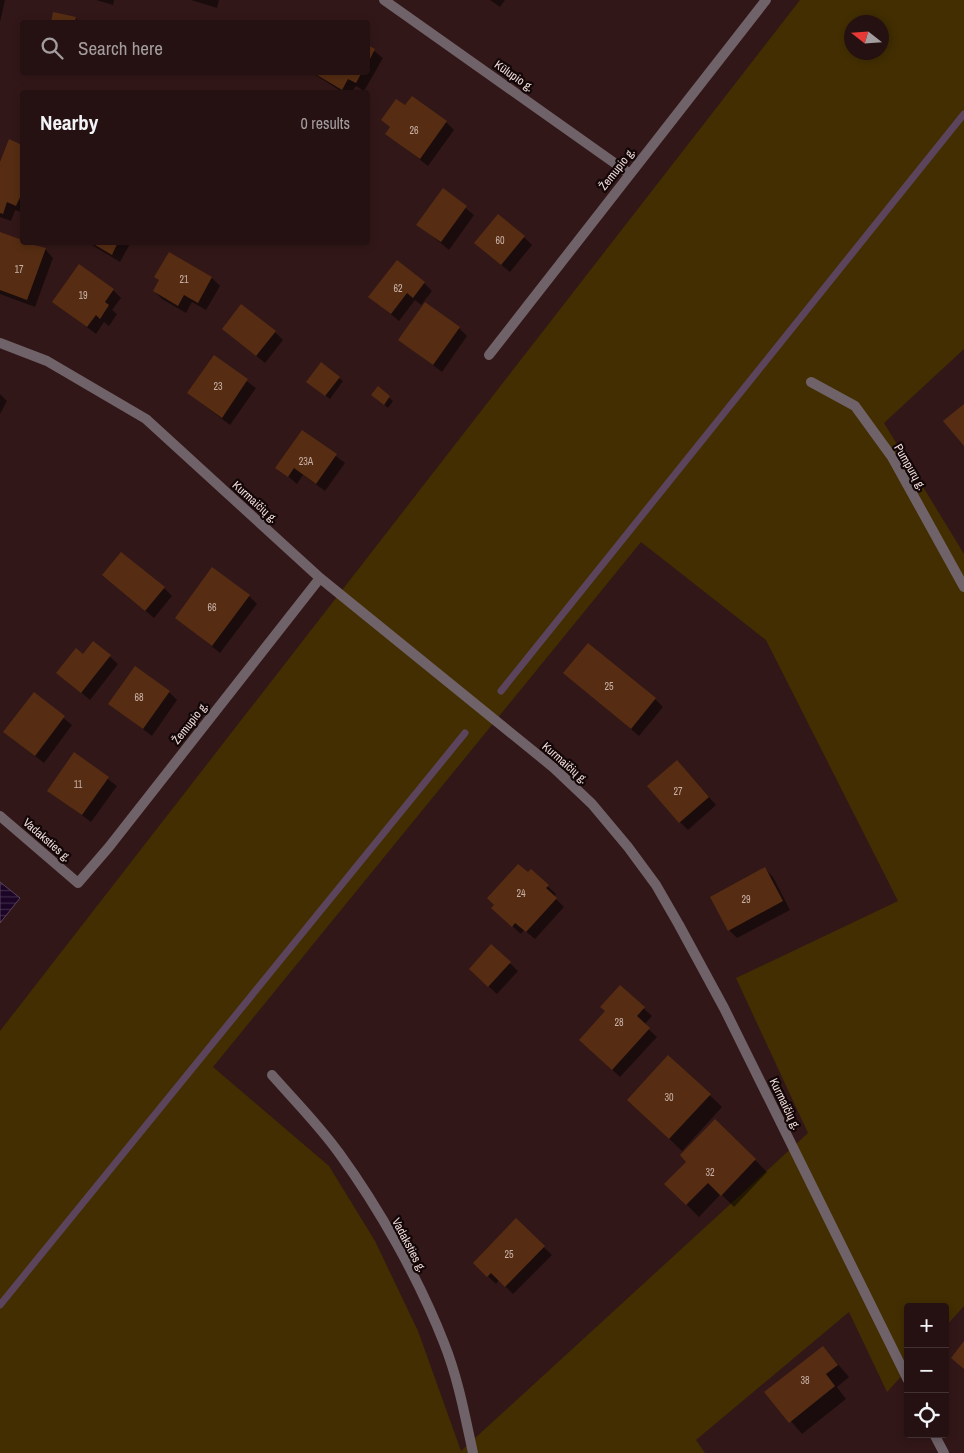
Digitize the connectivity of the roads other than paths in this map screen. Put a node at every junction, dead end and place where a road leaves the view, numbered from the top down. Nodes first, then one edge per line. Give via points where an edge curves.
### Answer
1 (384, 0) edge
2 (766, 0) edge
3 (630, 174) junction
4 (0, 343) edge
5 (489, 355) dead end
6 (811, 382) dead end
7 (320, 578) junction
8 (964, 587) edge
9 (0, 816) edge
10 (78, 882) joint
11 (272, 1075) dead end
12 (904, 1372) edge
13 (936, 1438) edge
14 (473, 1453) edge
15 (944, 1453) edge

1 - 3 street, Kūlupio g.
2 - 3 street, Žemupio g.
3 - 5 street, Žemupio g.
4 - 7 street, Kurmaičių g. via 47,361 146,419
6 - 8 street, Pumpurų g. via 855,406 892,457
7 - 10 street, Žemupio g.
7 - 12 street, Kurmaičių g. via 554,768 592,804 656,885 724,1008
9 - 10 street, Vadaksties g.
11 - 14 street, Vadaksties g. via 338,1151 394,1241 444,1342 457,1381
13 - 15 street

